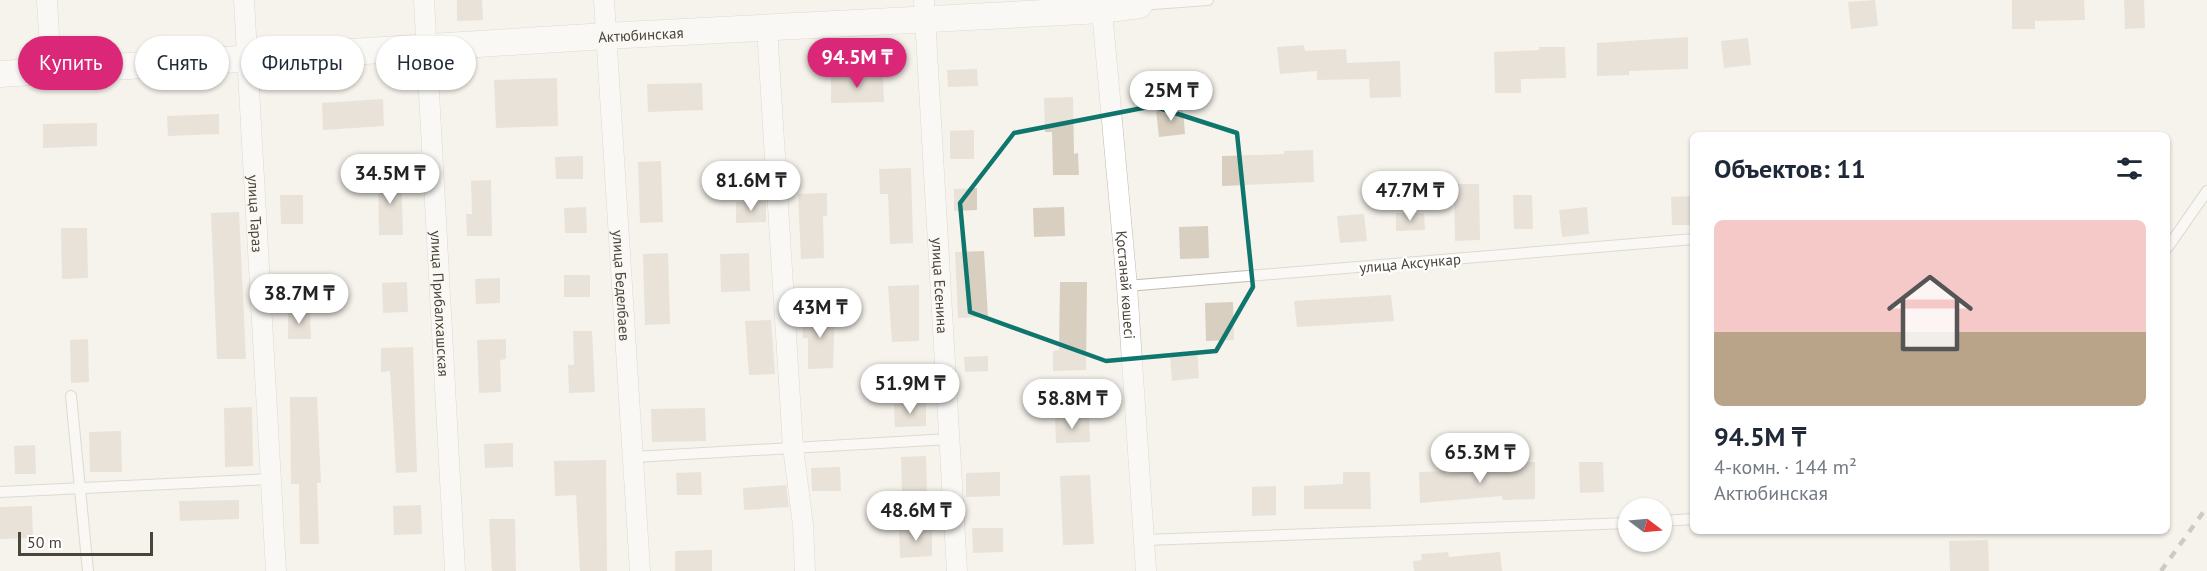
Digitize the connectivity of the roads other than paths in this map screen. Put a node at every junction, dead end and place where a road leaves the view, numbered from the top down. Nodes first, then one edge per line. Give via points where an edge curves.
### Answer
1 (47, 0) edge
2 (244, 0) edge
3 (424, 0) edge
4 (604, 0) edge
5 (1208, 0) edge
6 (1141, 2) edge
7 (1102, 5) edge
8 (924, 9) edge
9 (767, 28) junction
10 (49, 36) edge
11 (246, 36) edge
12 (426, 36) edge
13 (606, 36) junction
14 (476, 45) edge
15 (241, 58) edge
16 (123, 66) edge
17 (18, 73) edge
18 (0, 74) edge
19 (249, 90) edge
20 (429, 90) edge
21 (2207, 191) edge
22 (1690, 239) edge
23 (2170, 244) edge
24 (1127, 286) junction
25 (71, 396) dead end
26 (950, 439) junction
27 (793, 447) junction
28 (634, 457) junction
29 (270, 479) junction
30 (80, 488) junction
31 (0, 492) edge
32 (1690, 519) edge
33 (1672, 520) edge
34 (1618, 523) edge
35 (1144, 540) junction
36 (88, 571) edge
37 (276, 571) edge
38 (455, 571) edge
39 (640, 571) edge
40 (805, 571) edge
41 (957, 571) edge
42 (1146, 571) edge

1 - 10 street
2 - 11 street, улица Тараз
3 - 12 street, улица Прибалхашская
4 - 13 street, улица Беделбаев
5 - 6 lane
6 - 7 street, Актюбинская
7 - 8 street, Актюбинская
7 - 24 street, Қостанай көшесі
8 - 9 street, Актюбинская
8 - 26 street, улица Есенина
9 - 13 street, Актюбинская
9 - 27 street
13 - 14 street, Актюбинская
13 - 28 street, улица Беделбаев
15 - 16 street, Актюбинская
17 - 18 street, Актюбинская
19 - 29 street, улица Тараз
20 - 38 street, улица Прибалхашская
21 - 23 lane
22 - 24 lane, улица Аксункар
24 - 35 street, Қостанай көшесі
25 - 30 lane
26 - 27 lane
26 - 41 street, улица Есенина
27 - 28 lane
27 - 40 street
28 - 39 street, улица Беделбаев
29 - 30 lane
29 - 37 street, улица Тараз
30 - 31 lane
30 - 36 lane
32 - 33 lane
34 - 35 lane
35 - 42 street, Қостанай көшесі

